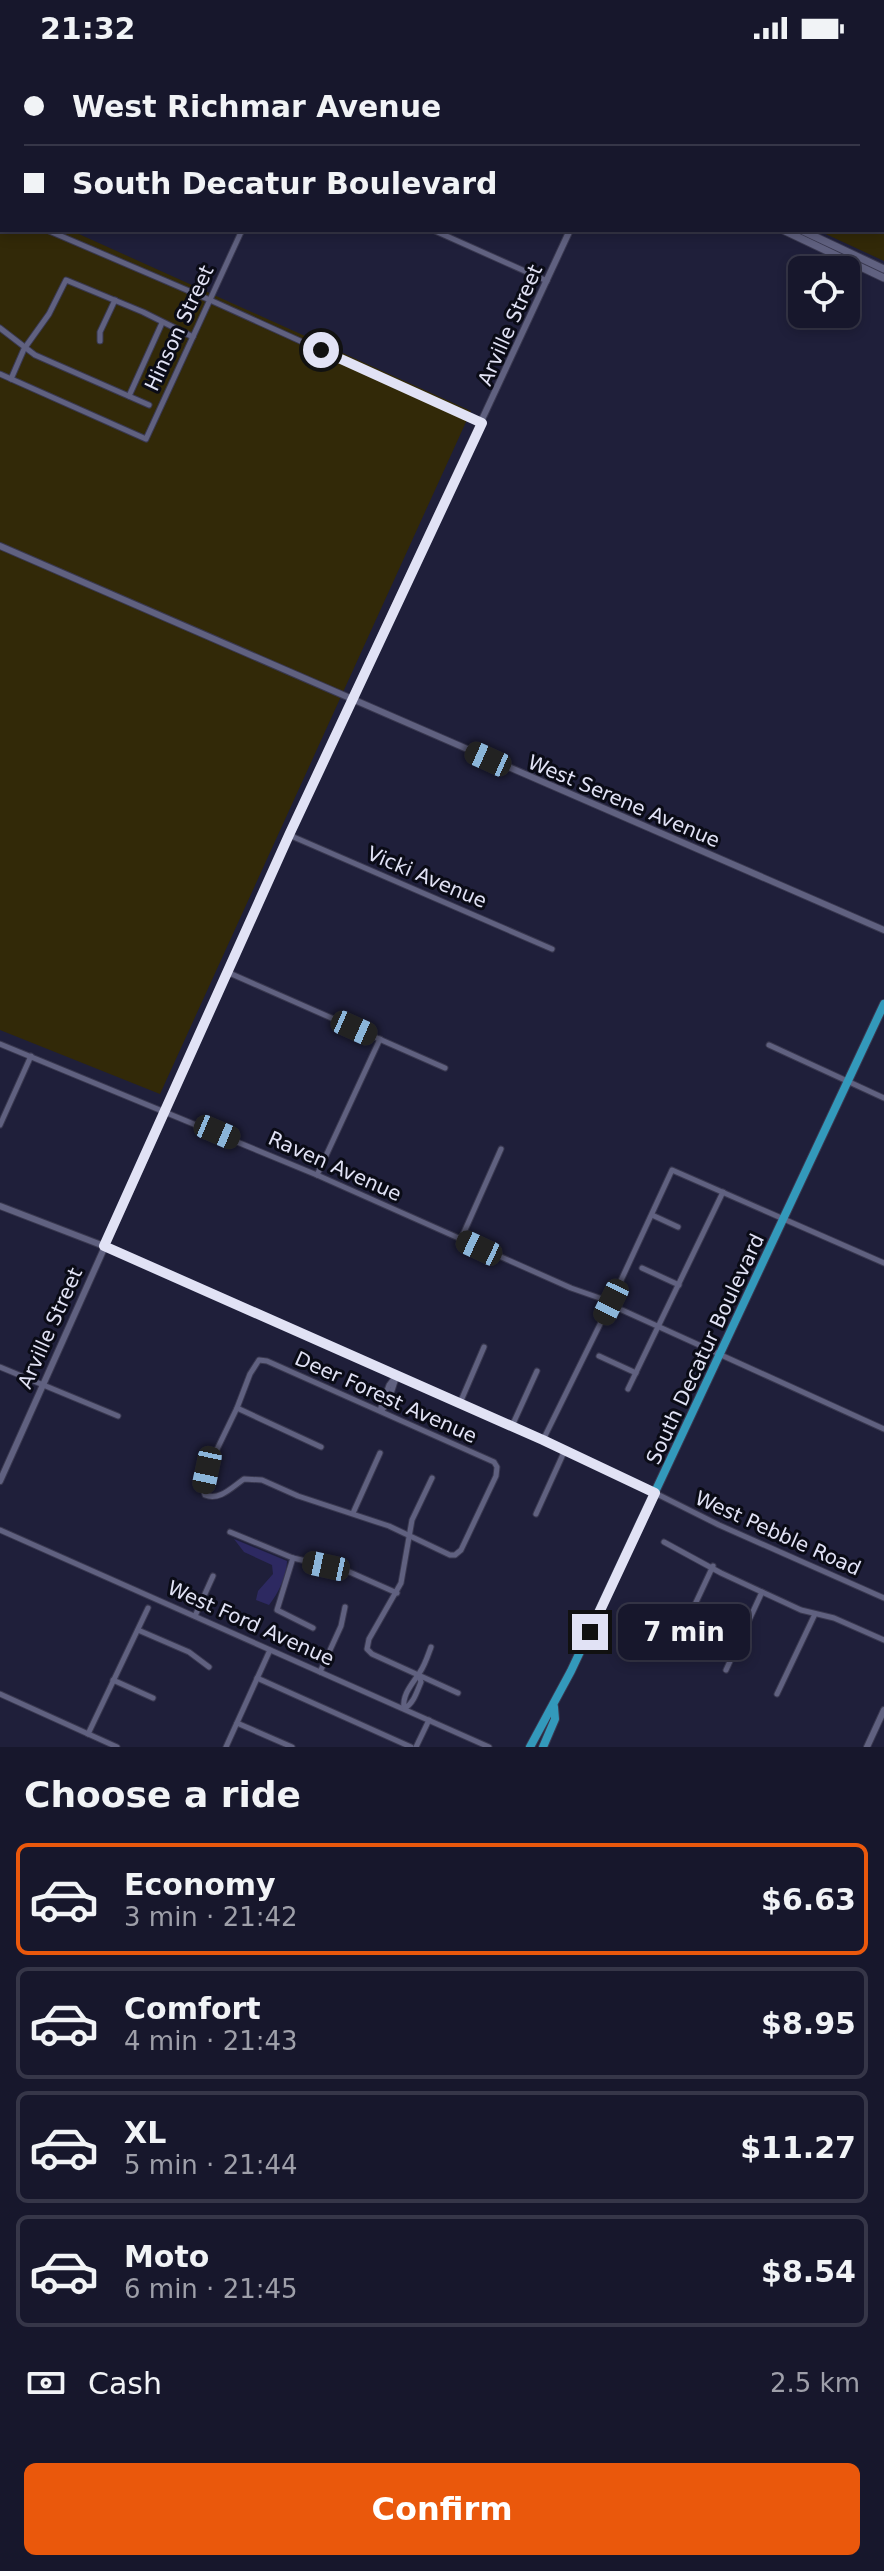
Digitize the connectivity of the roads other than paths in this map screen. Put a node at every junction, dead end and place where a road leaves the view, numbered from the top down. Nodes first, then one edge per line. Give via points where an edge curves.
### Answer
1 (52, 232) edge
2 (241, 232) edge
3 (437, 232) edge
4 (569, 232) edge
5 (787, 232) edge
6 (805, 232) edge
7 (884, 269) edge
8 (884, 278) edge
9 (547, 281) junction
10 (115, 300) junction
11 (210, 300) junction
12 (162, 323) junction
13 (0, 328) edge
14 (193, 337) junction
15 (100, 341) dead end
16 (24, 349) junction
17 (0, 374) edge
18 (11, 379) junction
19 (129, 396) junction
20 (149, 405) dead end
21 (482, 423) junction
22 (0, 546) edge
23 (353, 701) junction
24 (289, 835) junction
25 (884, 930) edge
26 (552, 949) dead end
27 (227, 972) junction
28 (884, 1004) edge
29 (380, 1039) junction
30 (0, 1044) edge
31 (769, 1045) dead end
32 (31, 1056) junction
33 (445, 1068) dead end
34 (848, 1081) junction
35 (884, 1098) edge
36 (165, 1110) junction
37 (0, 1125) edge
38 (501, 1149) dead end
39 (317, 1175) junction
40 (723, 1192) junction
41 (0, 1206) edge
42 (652, 1215) junction
43 (784, 1219) junction
44 (678, 1227) dead end
45 (461, 1239) junction
46 (104, 1246) junction
47 (884, 1263) edge
48 (642, 1268) dead end
49 (679, 1285) junction
50 (611, 1302) junction
51 (622, 1310) dead end
52 (658, 1327) junction
53 (484, 1347) dead end
54 (720, 1355) junction
55 (599, 1356) dead end
56 (0, 1367) edge
57 (537, 1371) dead end
58 (636, 1373) junction
59 (397, 1375) junction
60 (42, 1384) junction
61 (628, 1389) dead end
62 (460, 1403) junction
63 (237, 1408) junction
64 (380, 1411) junction
65 (118, 1416) dead end
66 (512, 1426) junction
67 (884, 1429) edge
68 (543, 1440) junction
69 (321, 1447) dead end
70 (565, 1450) junction
71 (380, 1453) dead end
72 (432, 1478) dead end
73 (0, 1481) edge
74 (655, 1493) junction
75 (353, 1513) junction
76 (536, 1514) dead end
77 (0, 1530) edge
78 (230, 1532) dead end
79 (408, 1536) junction
80 (664, 1542) dead end
81 (293, 1558) junction
82 (713, 1566) junction
83 (213, 1576) dead end
84 (762, 1592) junction
85 (397, 1593) junction
86 (884, 1598) edge
87 (345, 1607) dead end
88 (148, 1608) dead end
89 (815, 1614) junction
90 (195, 1616) junction
91 (313, 1628) dead end
92 (138, 1630) junction
93 (884, 1640) edge
94 (431, 1647) dead end
95 (675, 1647) dead end
96 (270, 1650) junction
97 (209, 1667) dead end
98 (726, 1670) dead end
99 (320, 1672) junction
100 (419, 1675) junction
101 (257, 1678) junction
102 (113, 1680) junction
103 (458, 1693) dead end
104 (0, 1694) edge
105 (777, 1694) dead end
106 (153, 1698) dead end
107 (554, 1707) junction
108 (404, 1708) junction
109 (883, 1715) edge
110 (429, 1720) junction
111 (237, 1723) junction
112 (88, 1734) junction
113 (117, 1747) edge
114 (226, 1747) edge
115 (292, 1747) edge
116 (414, 1747) edge
117 (489, 1747) edge
118 (530, 1747) edge
119 (543, 1747) edge
120 (867, 1747) edge

1 - 11 street
2 - 11 street, Hinson Street
3 - 9 street
4 - 9 street, Arville Street
5 - 8 main road
6 - 7 main road
9 - 21 street, Arville Street
10 - 12 street
10 - 15 street
10 - 16 street via 66,280
11 - 14 street, Hinson Street
11 - 21 street
12 - 14 street
12 - 19 street
13 - 16 street
14 - 18 street, Hinson Street via 146,439
16 - 18 street
16 - 19 street
17 - 18 street
19 - 20 street
21 - 23 street, Arville Street
22 - 23 street, West Serene Avenue
23 - 24 street, Arville Street
23 - 25 street, West Serene Avenue
24 - 26 street, Vicki Avenue
24 - 27 street, Arville Street
27 - 29 street
27 - 36 street, Arville Street
28 - 34 main road, South Decatur Boulevard
29 - 33 street
29 - 39 street
30 - 32 street, Raven Avenue
31 - 34 street
32 - 36 street, Raven Avenue
32 - 37 street
34 - 35 street
34 - 43 main road, South Decatur Boulevard
36 - 39 street, Raven Avenue
36 - 46 street, Arville Street
38 - 45 street
39 - 45 street, Raven Avenue
40 - 42 street via 672,1170
40 - 43 street
40 - 49 street
41 - 46 street, West Pebble Road
42 - 44 street
42 - 50 street
43 - 47 street
43 - 54 main road, South Decatur Boulevard
45 - 50 street, Raven Avenue
46 - 59 street, West Pebble Road
46 - 60 street, Arville Street
48 - 49 street
49 - 52 street
50 - 68 street
51 - 52 street
52 - 54 street
52 - 58 street
53 - 62 street
54 - 67 street
54 - 74 main road, South Decatur Boulevard
55 - 58 street
56 - 60 street
57 - 66 street
58 - 61 street
59 - 62 street, West Pebble Road
59 - 64 street
60 - 65 street
60 - 73 street, Arville Street
62 - 66 street, West Pebble Road
63 - 64 street, Deer Forest Avenue via 259,1360
63 - 69 street
63 - 75 street via 207,1470 205,1495 214,1497 244,1479 262,1480
64 - 79 street, Deer Forest Avenue via 497,1467 455,1555
66 - 68 street, West Pebble Road
68 - 70 street, West Pebble Road
70 - 74 street, West Pebble Road
70 - 76 street
71 - 75 street
72 - 79 street
74 - 86 street, West Pebble Road
74 - 107 main road, South Decatur Boulevard
75 - 79 street
77 - 90 street, West Ford Avenue
78 - 81 street
79 - 85 street
80 - 82 street
81 - 85 street via 345,1570
81 - 91 street via 277,1610
82 - 84 street
82 - 95 street
83 - 90 street
84 - 89 street
84 - 98 street
85 - 100 street via 367,1649
87 - 99 street
88 - 92 street
89 - 93 street
89 - 105 street
90 - 96 street, West Ford Avenue
92 - 97 street via 189,1652
92 - 102 street
94 - 100 street
96 - 99 street, West Ford Avenue
96 - 101 street
99 - 108 street, West Ford Avenue
100 - 103 street
100 - 108 street via 421,1682
101 - 111 street
101 - 116 street
102 - 106 street
102 - 112 street
104 - 112 street
107 - 118 main road, South Decatur Boulevard
107 - 119 main road, South Decatur Boulevard via 555,1719
108 - 110 street, West Ford Avenue
109 - 120 street
110 - 116 street
110 - 117 street, West Ford Avenue
111 - 114 street
111 - 115 street
112 - 113 street

